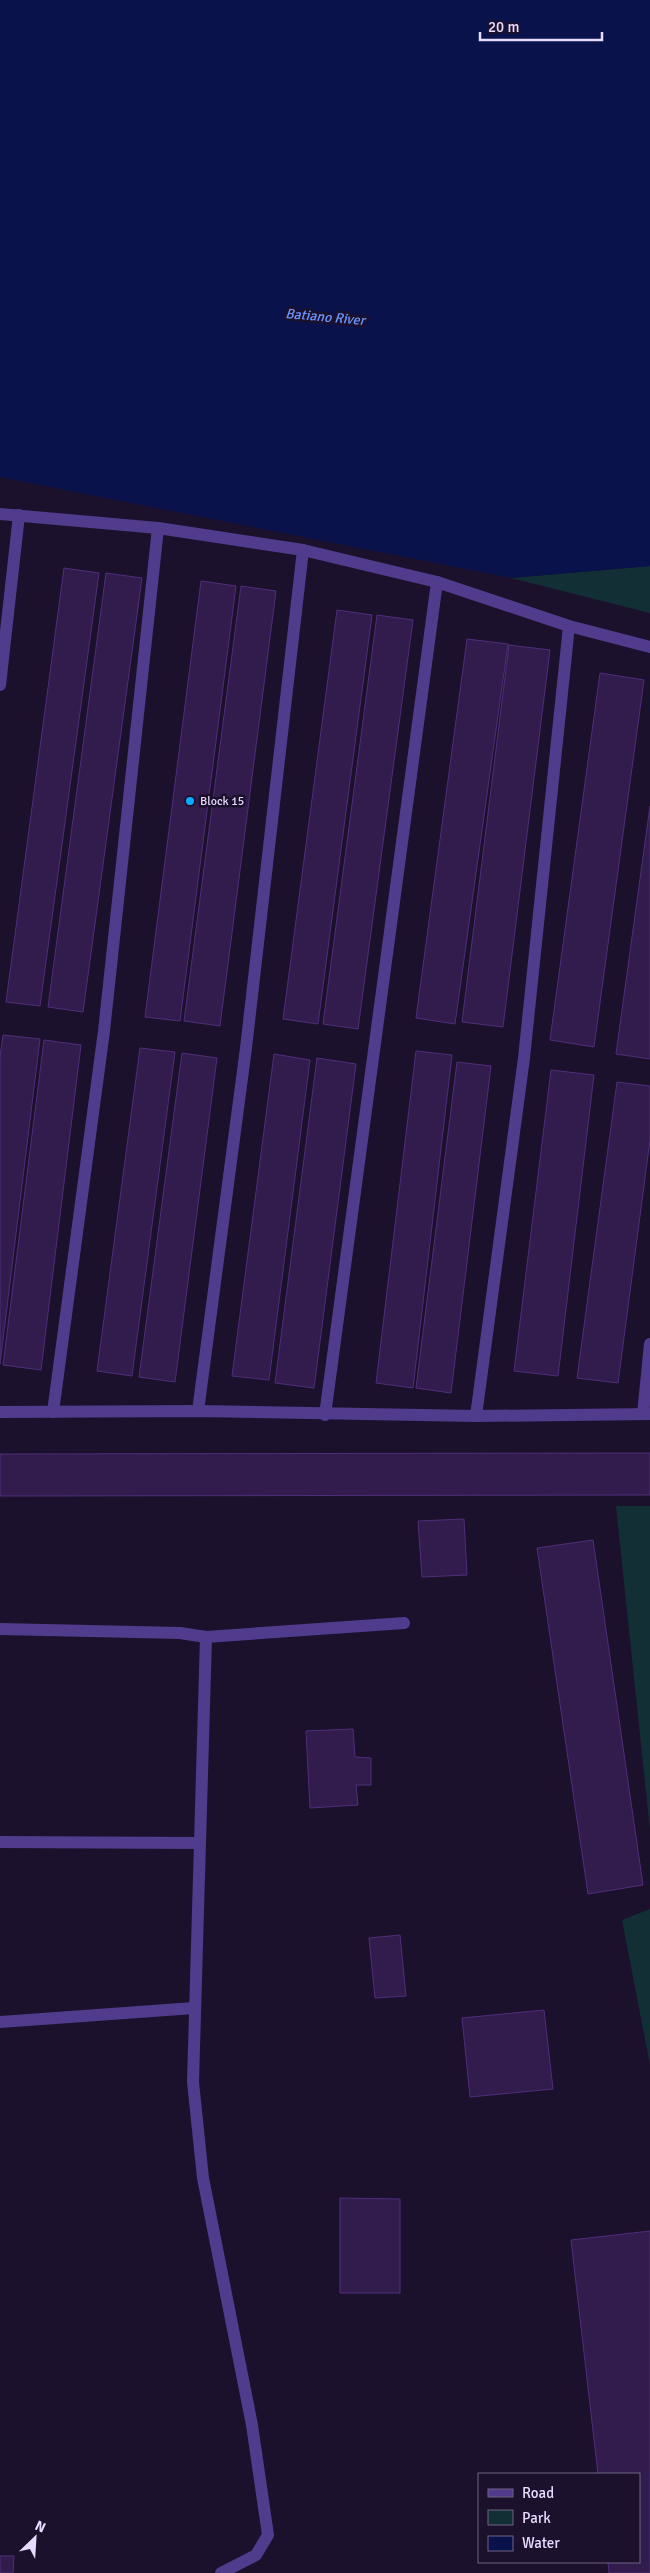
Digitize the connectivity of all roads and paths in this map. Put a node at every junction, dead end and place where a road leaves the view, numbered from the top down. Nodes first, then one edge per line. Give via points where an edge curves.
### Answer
1 (0, 514) edge
2 (19, 515) junction
3 (158, 528) junction
4 (303, 550) junction
5 (437, 582) junction
6 (569, 626) junction
7 (650, 647) edge
8 (0, 685) edge
9 (650, 1344) edge
10 (198, 1411) junction
11 (0, 1412) edge
12 (53, 1412) junction
13 (647, 1414) edge
14 (325, 1415) junction
15 (476, 1416) junction
16 (404, 1623) dead end
17 (0, 1629) edge
18 (206, 1637) junction
19 (0, 1842) edge
20 (198, 1843) junction
21 (194, 2008) junction
22 (0, 2022) edge
23 (221, 2573) edge

1 - 2 street
2 - 3 street
2 - 8 street
3 - 4 street
3 - 12 street via 104,1031
4 - 5 street
4 - 10 street via 247,1038
5 - 6 street
5 - 14 street
6 - 7 street
6 - 15 street via 524,1058
9 - 13 street
10 - 12 street
10 - 14 street
11 - 12 street
13 - 15 street
14 - 15 street
16 - 18 street
17 - 18 street via 180,1633
18 - 20 street
19 - 20 street
20 - 21 street
21 - 22 street
21 - 23 street via 193,2082 203,2178 252,2425 268,2535 256,2555

